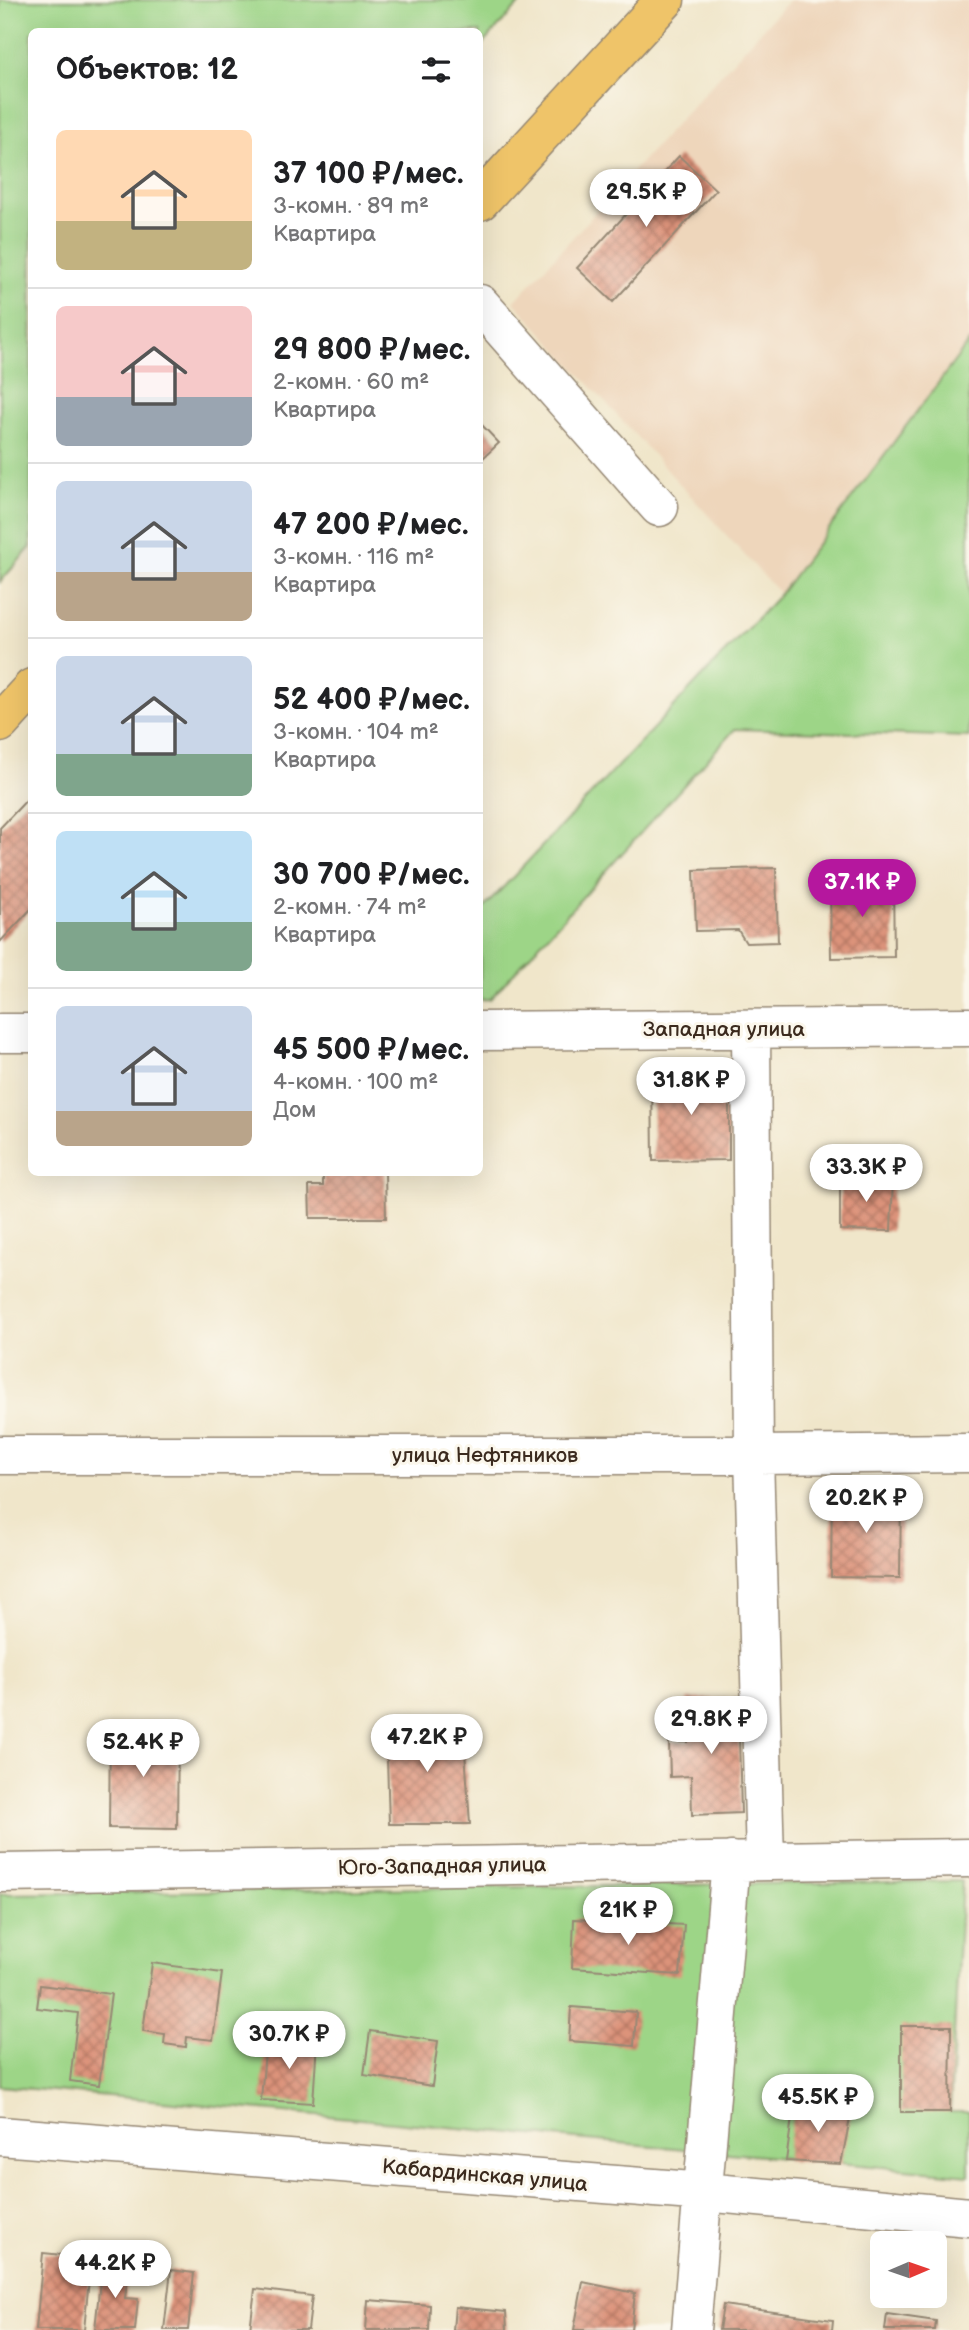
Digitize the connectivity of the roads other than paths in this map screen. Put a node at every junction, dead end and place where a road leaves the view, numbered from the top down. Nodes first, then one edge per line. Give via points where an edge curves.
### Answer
1 (665, 0) edge
2 (483, 198) edge
3 (483, 307) edge
4 (659, 507) dead end
5 (28, 692) edge
6 (0, 723) edge
7 (969, 1027) edge
8 (751, 1029) junction
9 (483, 1031) edge
10 (0, 1033) edge
11 (28, 1033) edge
12 (969, 1453) edge
13 (0, 1455) edge
14 (754, 1455) junction
15 (969, 1858) edge
16 (748, 1860) junction
17 (0, 1873) edge
18 (0, 2136) edge
19 (705, 2192) junction
20 (969, 2217) edge
21 (691, 2330) edge

1 - 2 main road
3 - 4 street
5 - 6 main road
7 - 8 street, Западная улица
8 - 9 street, Западная улица
8 - 14 street
10 - 11 street
12 - 14 street, улица Нефтяников
13 - 14 street, улица Нефтяников
14 - 16 street
15 - 16 street, Юго-Западная улица
16 - 17 street, Юго-Западная улица
16 - 19 street
18 - 19 street, Кабардинская улица
19 - 20 street, Кабардинская улица
19 - 21 street

